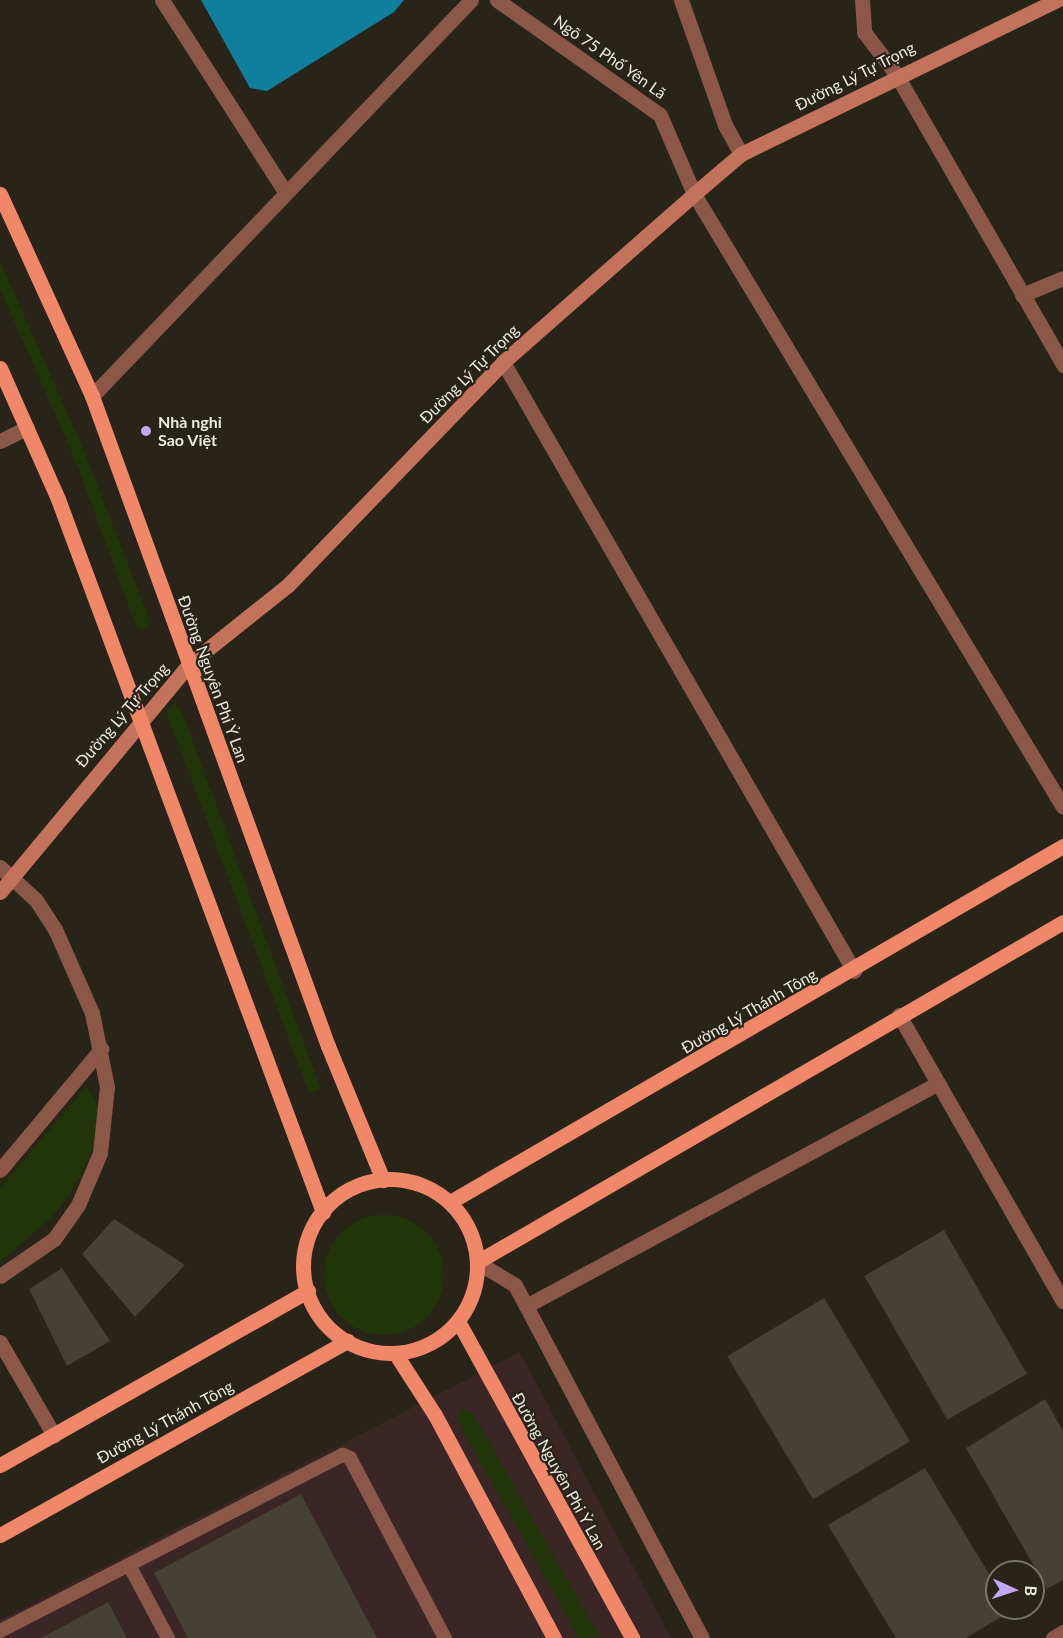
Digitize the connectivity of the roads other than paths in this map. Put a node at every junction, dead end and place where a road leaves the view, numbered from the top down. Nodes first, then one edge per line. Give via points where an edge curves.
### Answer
1 (162, 0) edge
2 (471, 0) edge
3 (498, 0) edge
4 (681, 0) edge
5 (862, 0) edge
6 (1056, 0) edge
7 (896, 74) junction
8 (741, 154) junction
9 (286, 193) junction
10 (0, 194) edge
11 (694, 194) junction
12 (1063, 278) edge
13 (1022, 295) junction
14 (503, 362) junction
15 (1063, 365) edge
16 (0, 368) edge
17 (92, 396) junction
18 (27, 428) junction
19 (0, 441) edge
20 (189, 664) junction
21 (140, 720) junction
22 (1063, 807) edge
23 (1063, 846) edge
24 (6, 872) edge
25 (0, 892) edge
26 (1063, 922) edge
27 (854, 971) junction
28 (899, 1015) junction
29 (101, 1049) junction
30 (938, 1083) junction
31 (0, 1170) edge
32 (382, 1180) junction
33 (450, 1202) junction
34 (322, 1212) junction
35 (477, 1262) junction
36 (0, 1276) edge
37 (1058, 1282) edge
38 (308, 1291) junction
39 (1063, 1301) edge
40 (526, 1306) junction
41 (458, 1321) junction
42 (347, 1341) junction
43 (0, 1342) edge
44 (395, 1353) junction
45 (54, 1435) junction
46 (0, 1464) edge
47 (0, 1535) edge
48 (129, 1565) junction
49 (0, 1631) edge
50 (1063, 1632) edge
51 (168, 1638) edge
52 (445, 1638) edge
53 (554, 1638) edge
54 (632, 1638) edge
55 (702, 1638) edge
56 (1053, 1638) edge

1 - 9 street
2 - 9 street
3 - 11 street, Ngõ 75 Phố Yên Lã via 660,115
4 - 8 street via 725,125
5 - 7 street via 864,32
6 - 7 main road, Đường Lý Tự Trọng
7 - 8 main road, Đường Lý Tự Trọng
7 - 13 street
8 - 11 main road, Đường Lý Tự Trọng
9 - 17 street
10 - 17 main road, Đường Nguyên Phi Ỷ Lan
11 - 14 main road, Đường Lý Tự Trọng
11 - 22 street, Ngõ 75 Phố Yên Lã
12 - 13 street
13 - 15 street
14 - 20 main road, Đường Lý Tự Trọng via 288,585
14 - 27 street
16 - 18 main road
17 - 20 main road, Đường Nguyên Phi Ỷ Lan
18 - 19 street
18 - 21 main road
20 - 21 main road, Đường Lý Tự Trọng
20 - 32 main road, Đường Nguyên Phi Ỷ Lan
21 - 24 main road, Đường Lý Tự Trọng
21 - 34 main road
23 - 27 main road, Đường Lý Thánh Tông
24 - 25 main road, Đường Lý Tự Trọng
24 - 29 street via 56,929 92,1013
26 - 28 main road
27 - 33 main road, Đường Lý Thánh Tông
28 - 30 street
28 - 35 main road
29 - 31 street
29 - 36 street via 107,1087 105,1125 90,1183 54,1239
30 - 37 street
30 - 40 street
32 - 33 main road via 416,1183
32 - 34 main road via 352,1188
33 - 35 main road via 470,1232
34 - 38 main road via 306,1248
35 - 40 street via 515,1285
35 - 41 main road via 470,1301
37 - 39 street
38 - 42 main road via 324,1321
38 - 45 main road
40 - 55 street
41 - 44 main road via 431,1343
41 - 54 main road, Đường Nguyên Phi Ỷ Lan
42 - 44 main road
42 - 47 main road, Đường Lý Thánh Tông
43 - 45 street
44 - 53 main road via 435,1415
45 - 46 main road
48 - 49 lane
48 - 51 lane
48 - 52 lane via 343,1455 350,1458
50 - 56 street

